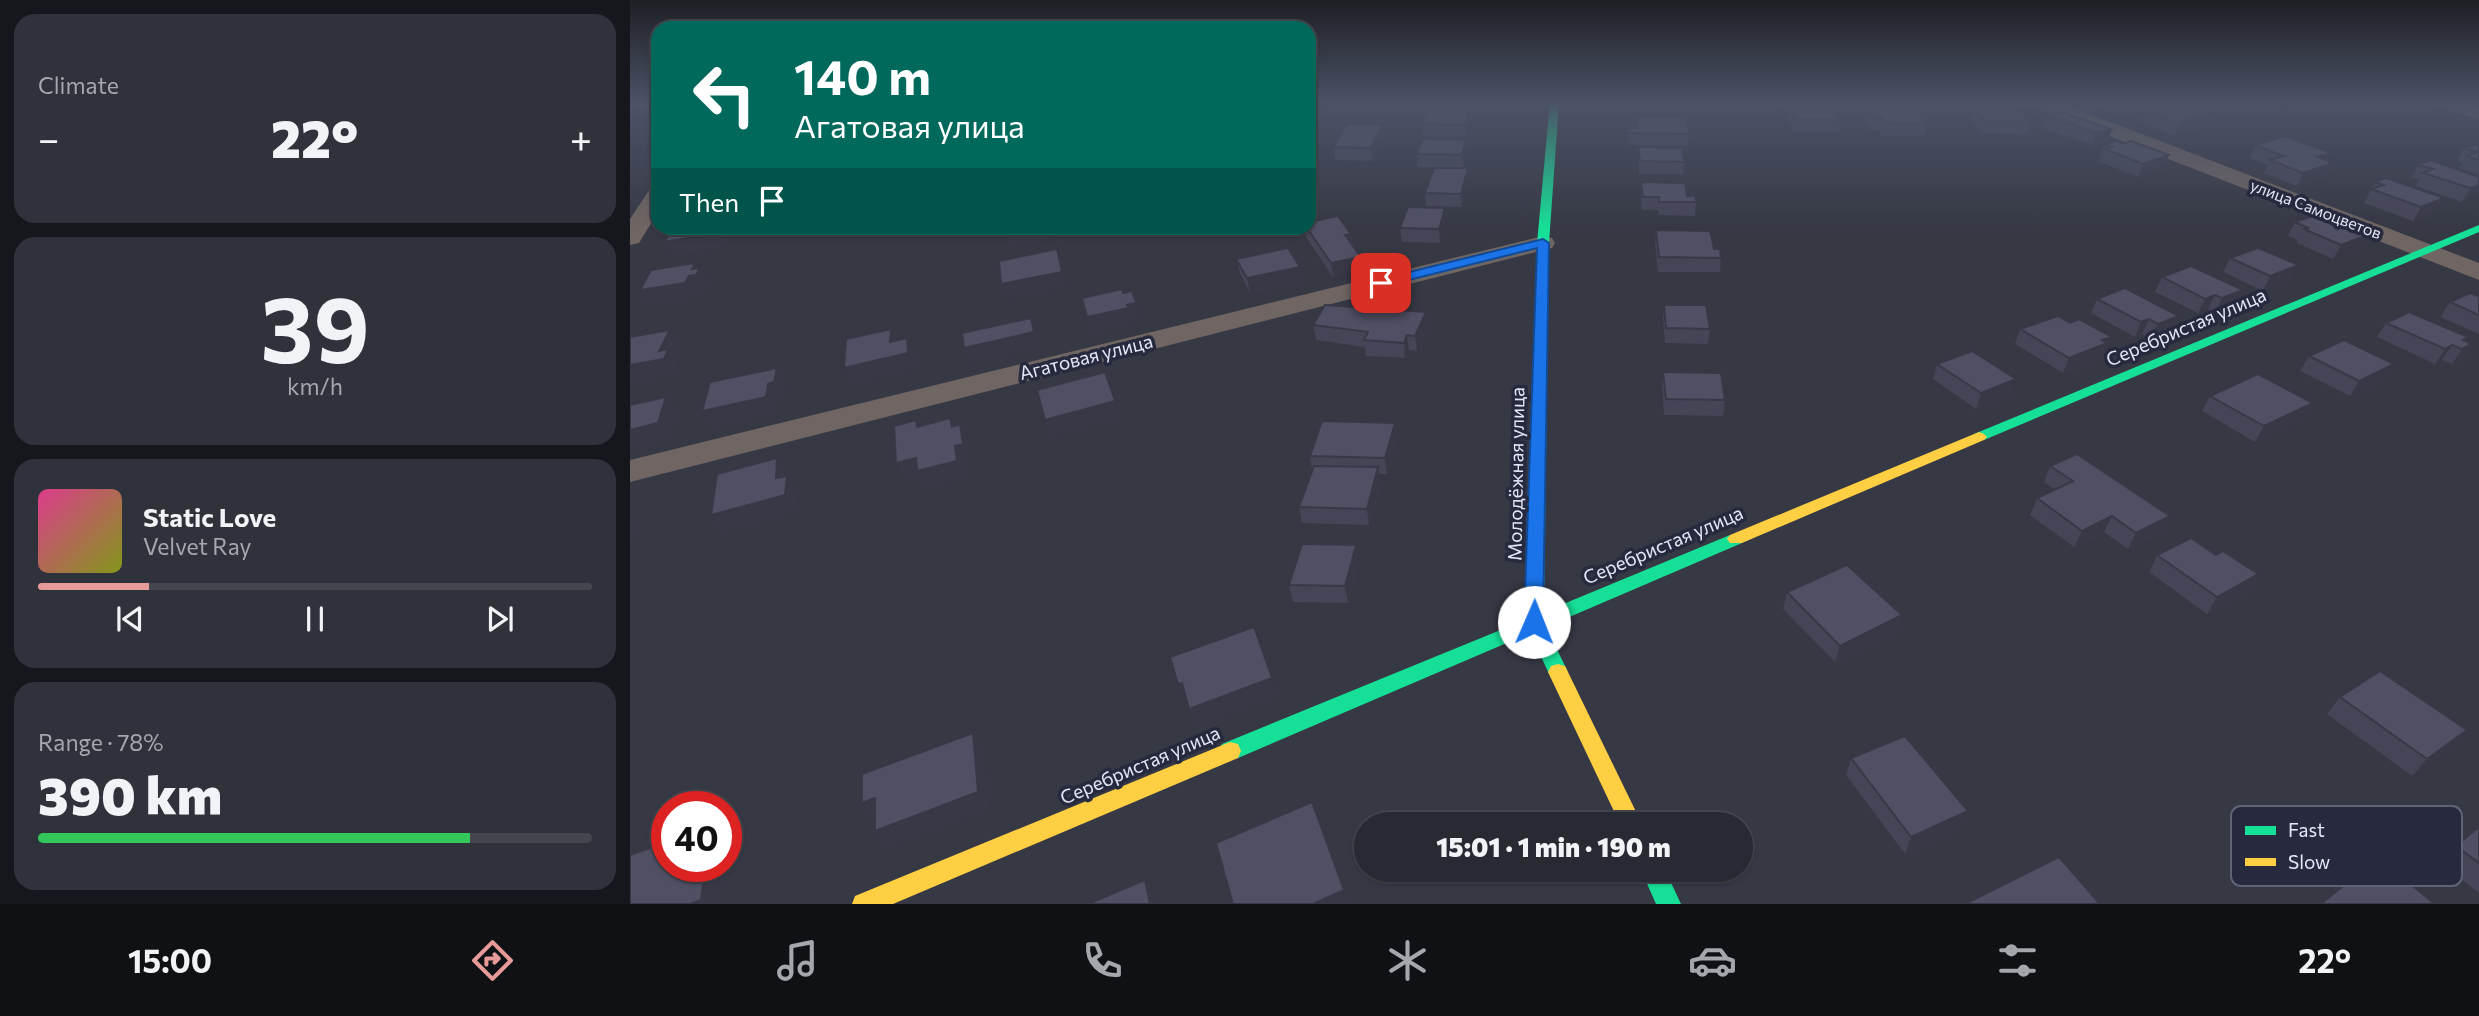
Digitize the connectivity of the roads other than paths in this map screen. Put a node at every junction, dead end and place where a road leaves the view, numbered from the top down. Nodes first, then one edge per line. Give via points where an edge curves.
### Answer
1 (1551, 144) edge
2 (2149, 144) edge
3 (651, 205) edge
4 (2479, 228) edge
5 (630, 238) edge
6 (1543, 243) junction
7 (2425, 251) junction
8 (2479, 272) edge
9 (630, 471) edge
10 (1534, 622) junction
11 (1625, 812) edge
12 (1659, 882) edge
13 (864, 904) edge
14 (1669, 904) edge

1 - 6 street, Молодёжная улица
2 - 7 street, улица Самоцветов
3 - 5 street
4 - 7 street, Серебристая улица
6 - 9 street, Агатовая улица
6 - 10 street, Молодёжная улица
7 - 8 street, улица Самоцветов
7 - 10 street, Серебристая улица
10 - 11 street, Молодёжная улица
10 - 13 street, Серебристая улица
12 - 14 street

